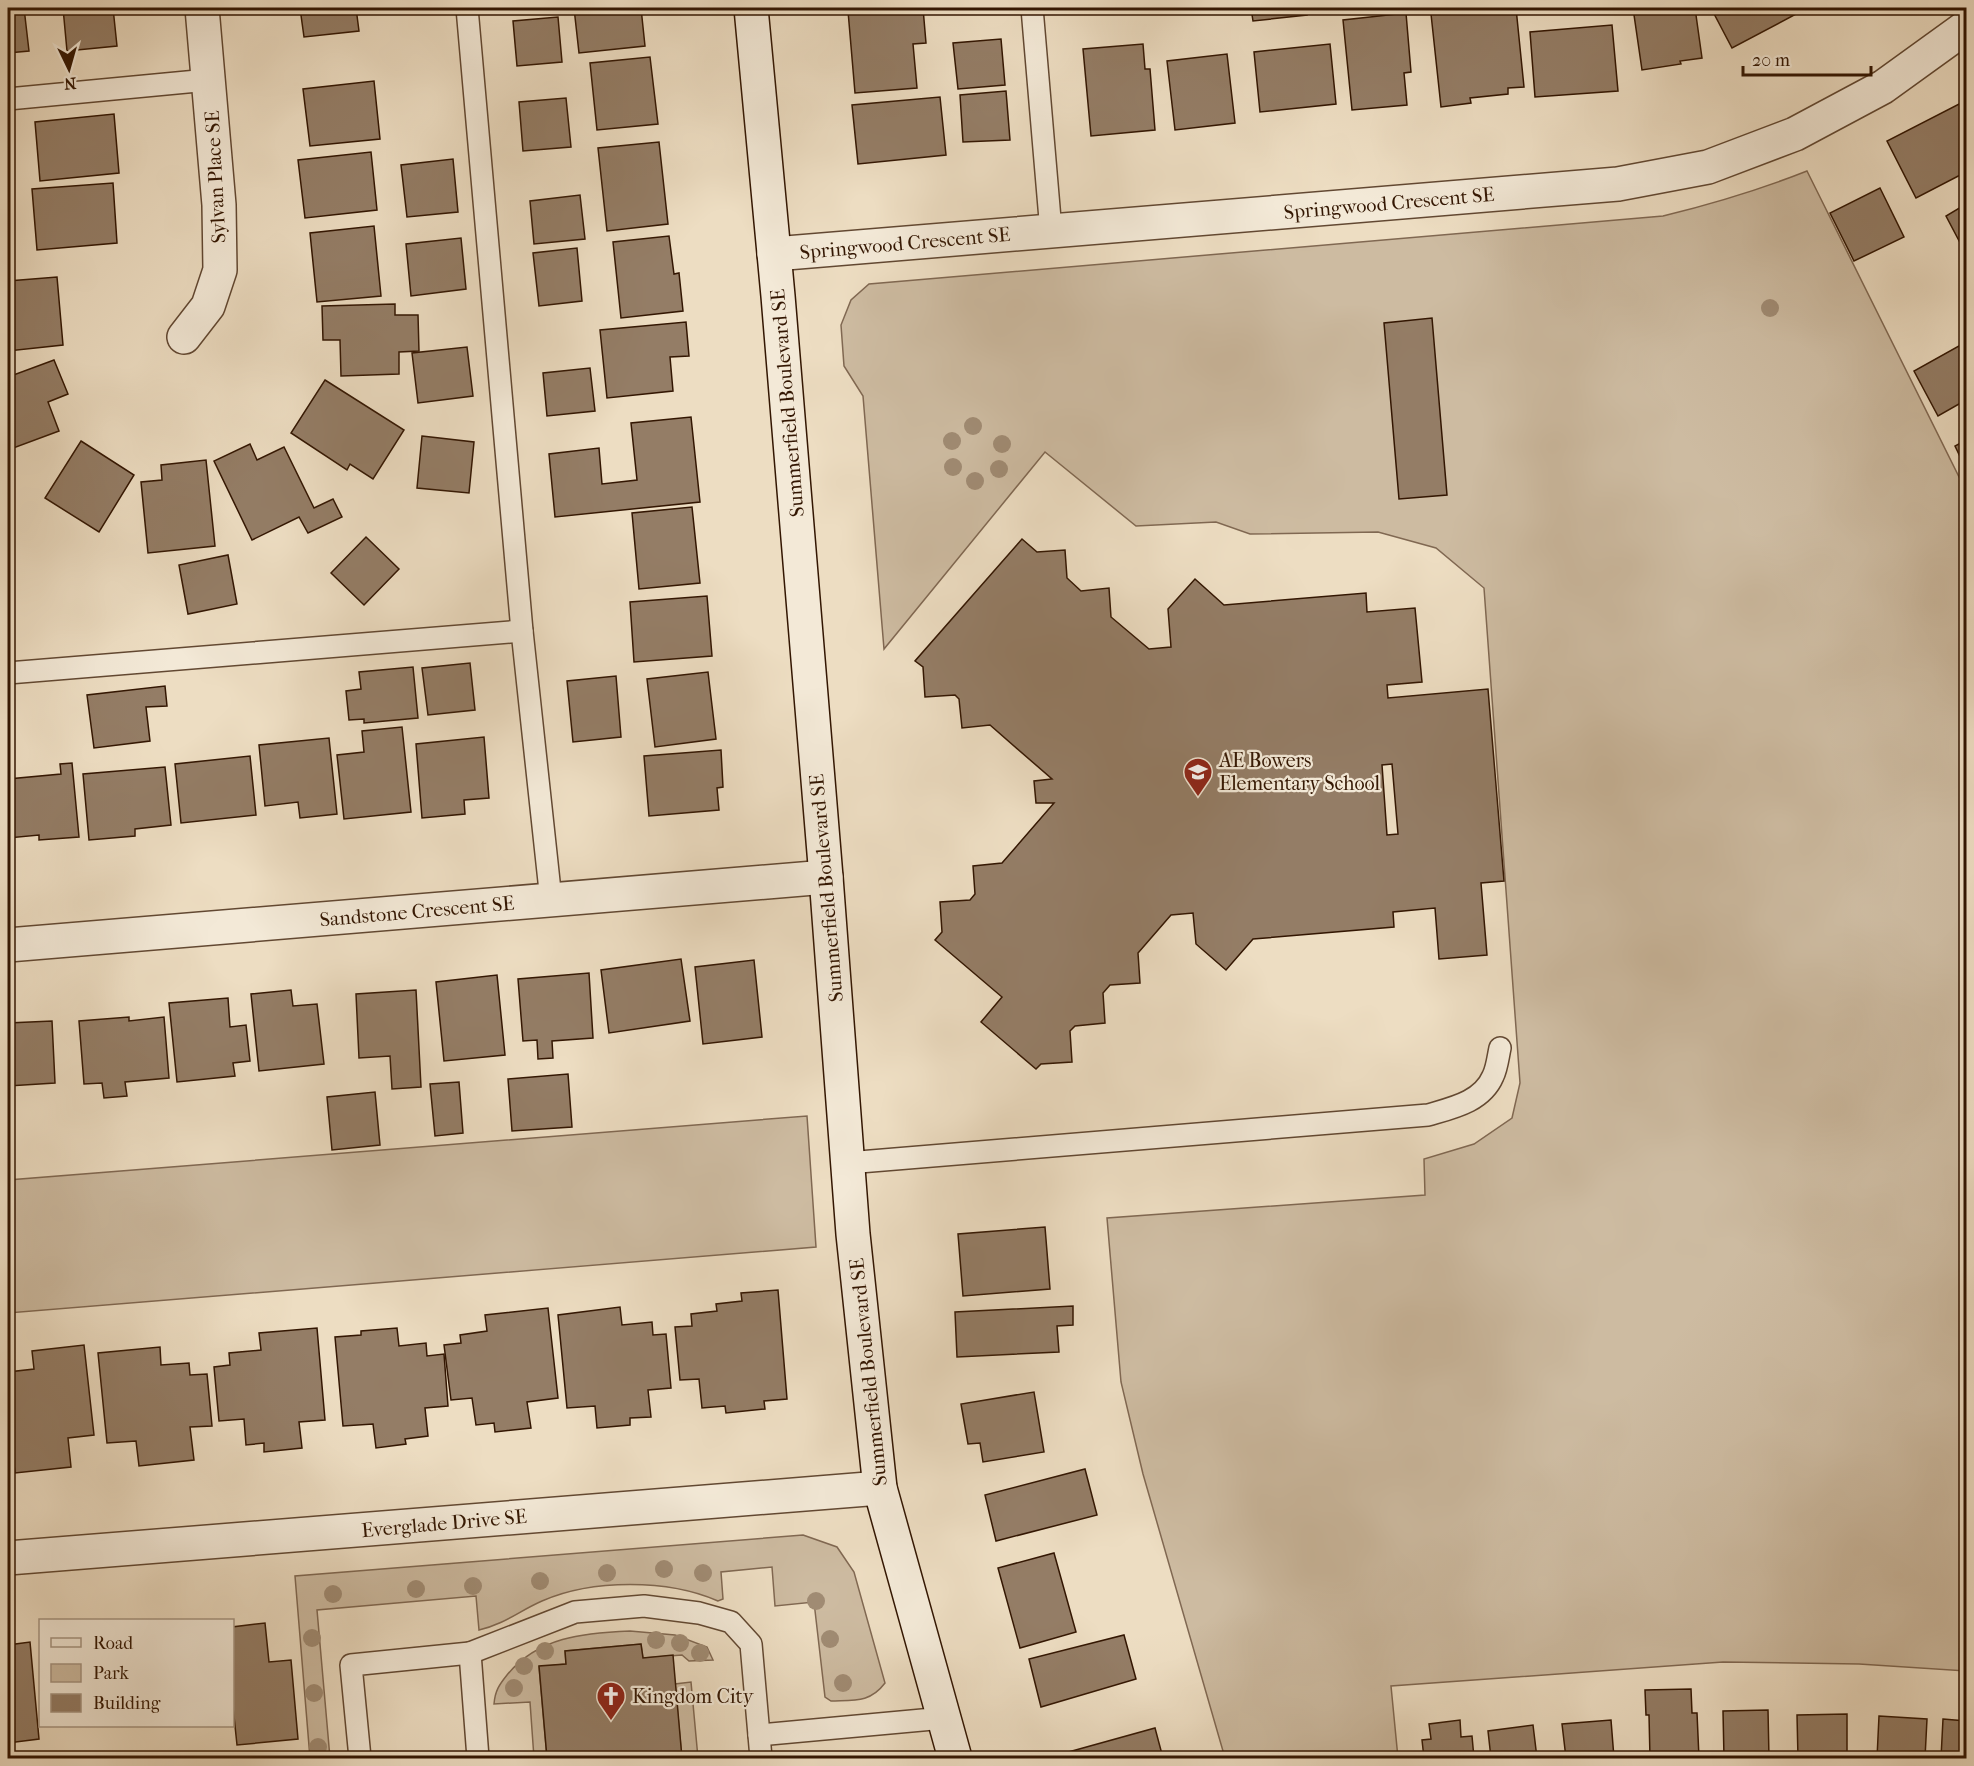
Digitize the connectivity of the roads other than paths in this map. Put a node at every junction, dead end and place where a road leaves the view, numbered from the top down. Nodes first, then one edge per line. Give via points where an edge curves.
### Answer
1 (202, 8) edge
2 (467, 8) edge
3 (751, 8) edge
4 (1032, 8) edge
5 (1966, 27) edge
6 (208, 80) junction
7 (8, 99) edge
8 (1051, 231) junction
9 (774, 254) junction
10 (184, 337) dead end
11 (522, 631) junction
12 (8, 673) edge
13 (826, 877) junction
14 (551, 900) junction
15 (8, 945) edge
16 (1500, 1048) dead end
17 (847, 1164) junction
18 (880, 1488) junction
19 (8, 1558) edge
20 (470, 1653) junction
21 (944, 1718) junction
22 (759, 1735) junction
23 (360, 1758) edge
24 (478, 1758) edge
25 (761, 1758) edge
26 (956, 1758) edge

1 - 6 street, Sylvan Place SE
2 - 11 lane
3 - 9 street, Summerfield Boulevard SE
4 - 8 lane
5 - 8 street, Springwood Crescent SE via 1883,87 1795,134 1708,167 1618,184
6 - 7 lane
6 - 10 street, Sylvan Place SE via 219,205 220,270 208,306
8 - 9 street, Springwood Crescent SE
9 - 13 street, Summerfield Boulevard SE
11 - 12 lane
11 - 14 lane
13 - 14 street, Sandstone Crescent SE
13 - 17 street, Summerfield Boulevard SE
14 - 15 street, Sandstone Crescent SE
16 - 17 lane via 1493,1077 1478,1096 1428,1115
17 - 18 street, Summerfield Boulevard SE
18 - 19 street, Everglade Drive SE
18 - 21 street, Summerfield Boulevard SE
20 - 22 lane via 575,1612 644,1606 699,1613 730,1623 751,1644
20 - 23 lane via 351,1665
20 - 24 lane
21 - 22 lane
21 - 26 street, Summerfield Boulevard SE
22 - 25 lane

